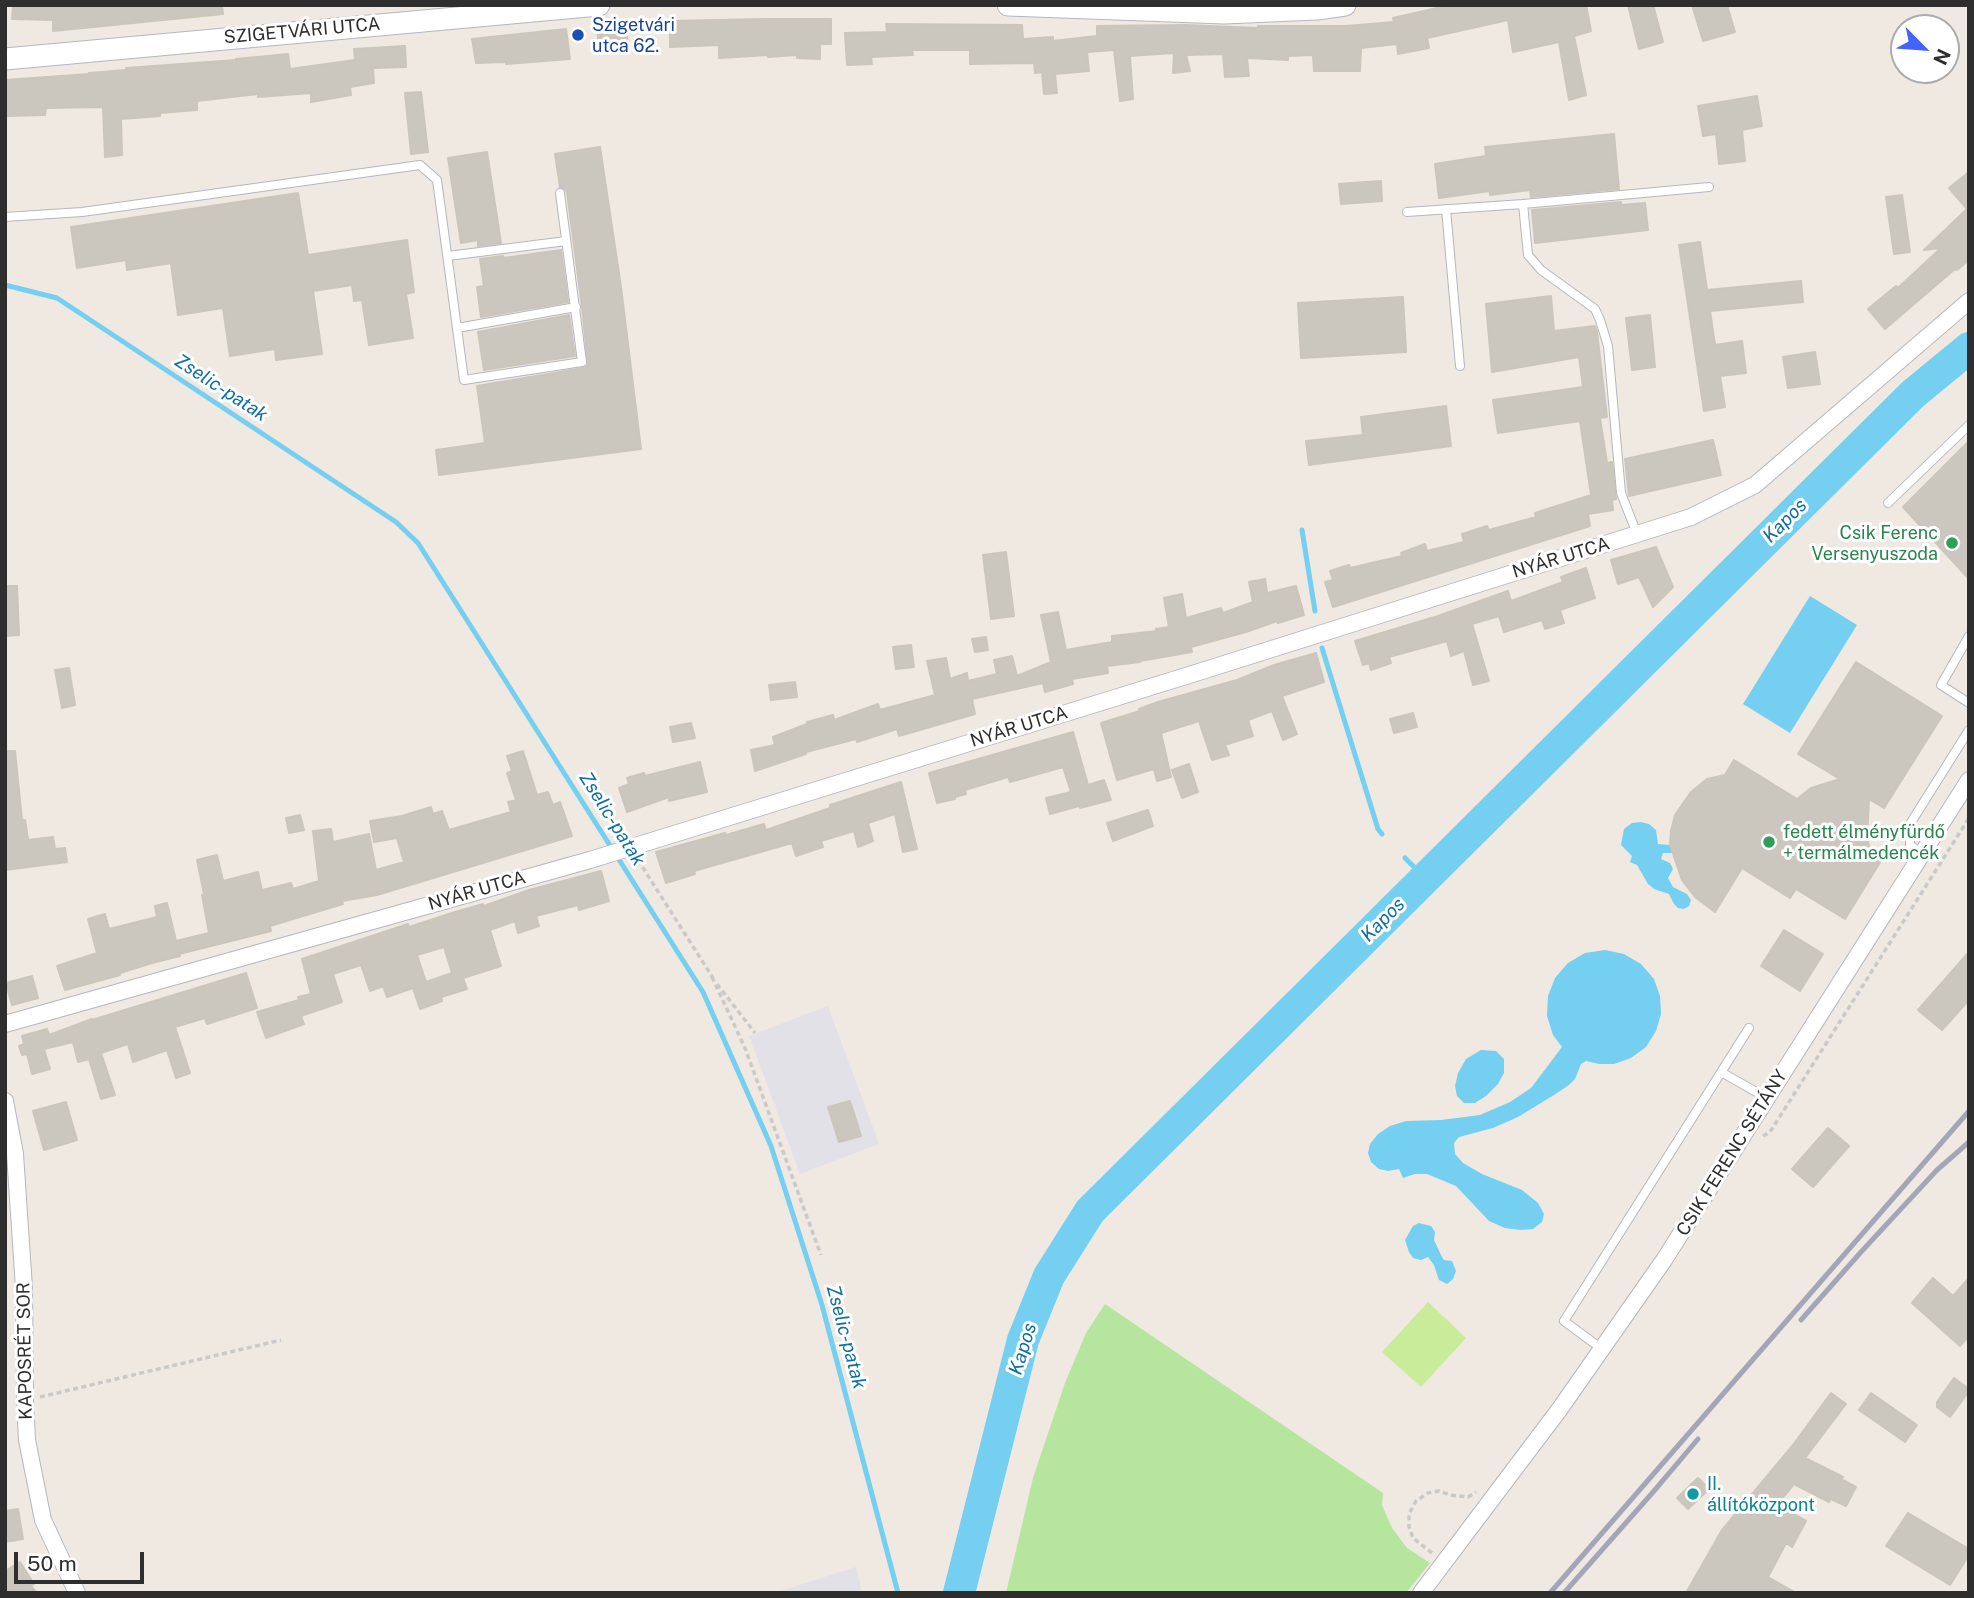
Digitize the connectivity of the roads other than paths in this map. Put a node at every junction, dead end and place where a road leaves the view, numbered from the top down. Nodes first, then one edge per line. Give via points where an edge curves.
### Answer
1 (599, 5) edge
2 (1008, 5) edge
3 (1345, 5) edge
4 (5, 59) edge
5 (1710, 187) dead end
6 (560, 193) dead end
7 (1523, 204) junction
8 (1446, 209) junction
9 (1407, 212) dead end
10 (5, 217) edge
11 (566, 241) junction
12 (448, 256) junction
13 (1969, 301) edge
14 (576, 307) junction
15 (457, 328) junction
16 (1460, 366) dead end
17 (1969, 425) edge
18 (1888, 503) dead end
19 (1637, 534) junction
20 (1969, 636) edge
21 (1969, 703) edge
22 (1969, 730) edge
23 (1969, 780) edge
24 (1921, 853) junction
25 (5, 1024) edge
26 (1749, 1028) dead end
27 (1721, 1072) junction
28 (1767, 1098) junction
29 (5, 1101) edge
30 (1602, 1349) junction
31 (77, 1593) edge
32 (1421, 1593) edge

1 - 4 street, SZIGETVÁRI UTCA
2 - 3 street via 1224,13
5 - 7 lane
6 - 11 lane
7 - 8 lane
7 - 19 lane via 1528,255 1541,270 1595,309 1600,320 1608,346 1621,493
8 - 9 lane
8 - 16 lane
10 - 12 lane via 82,212 419,165 437,180
11 - 12 lane
11 - 14 lane
12 - 15 lane
13 - 19 street, NYÁR UTCA via 1755,485 1690,516
14 - 15 lane
14 - 15 lane via 582,362 464,380
17 - 18 lane
19 - 25 street, NYÁR UTCA via 590,860
20 - 21 lane via 1941,685
22 - 24 lane via 1910,824 1910,845
23 - 24 street, CSIK FERENC SÉTÁNY
24 - 28 street, CSIK FERENC SÉTÁNY
26 - 27 lane
27 - 28 lane
27 - 30 lane via 1564,1321
28 - 30 street, CSIK FERENC SÉTÁNY
29 - 31 street, KAPOSRÉT SOR via 18,1194 27,1440 44,1520
30 - 32 street, CSIK FERENC SÉTÁNY

